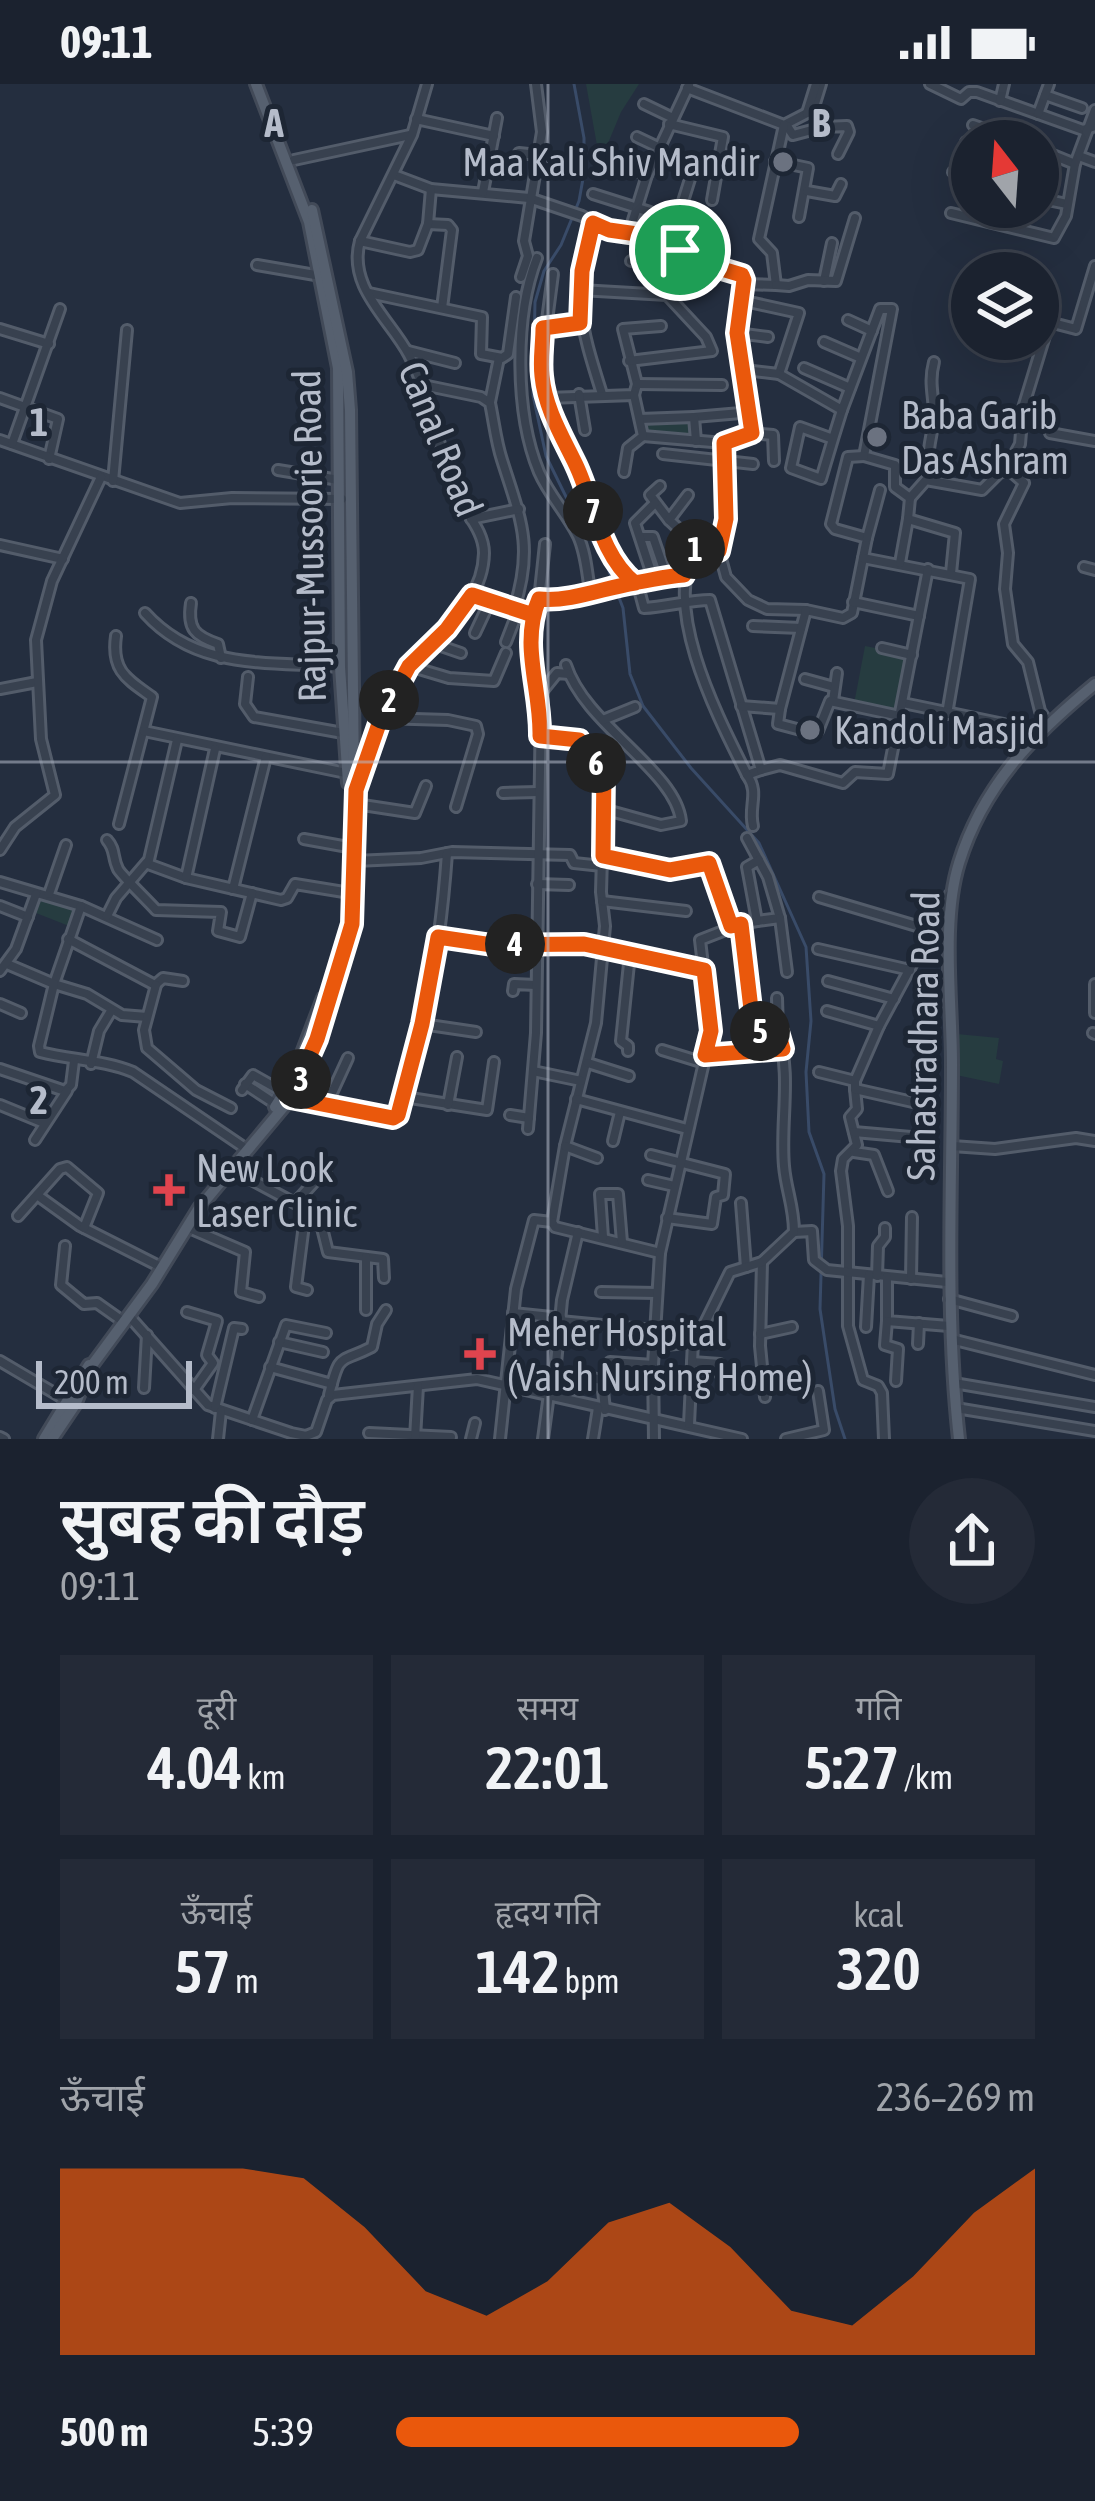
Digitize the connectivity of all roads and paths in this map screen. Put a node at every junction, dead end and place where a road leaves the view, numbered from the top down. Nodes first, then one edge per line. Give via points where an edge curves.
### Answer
1 (260, 84) edge
2 (427, 84) edge
3 (536, 84) edge
4 (819, 84) edge
5 (934, 84) edge
6 (1004, 84) edge
7 (1049, 84) edge
8 (688, 86) edge
9 (1045, 95) junction
10 (1000, 101) junction
11 (644, 104) dead end
12 (1082, 108) dead end
13 (1095, 110) edge
14 (1038, 114) junction
15 (497, 118) dead end
16 (416, 119) junction
17 (671, 121) junction
18 (785, 125) junction
19 (1092, 128) edge
20 (412, 135) junction
21 (494, 136) junction
22 (637, 137) dead end
23 (658, 147) junction
24 (519, 153) dead end
25 (838, 154) dead end
26 (538, 155) junction
27 (1059, 155) edge
28 (294, 160) junction
29 (1077, 160) junction
30 (775, 161) junction
31 (1095, 161) edge
32 (615, 163) dead end
33 (394, 175) junction
34 (647, 176) junction
35 (690, 179) dead end
36 (841, 184) dead end
37 (431, 188) junction
38 (806, 190) junction
39 (483, 192) junction
40 (593, 194) dead end
41 (529, 198) junction
42 (712, 200) dead end
43 (1059, 202) edge
44 (1067, 204) junction
45 (636, 208) junction
46 (650, 212) dead end
47 (800, 218) dead end
48 (855, 218) dead end
49 (593, 223) junction
50 (428, 224) junction
51 (1013, 228) edge
52 (629, 233) junction
53 (359, 241) junction
54 (832, 243) dead end
55 (669, 246) junction
56 (680, 250) junction
57 (537, 258) dead end
58 (631, 261) dead end
59 (680, 262) junction
60 (257, 265) dead end
61 (1095, 266) edge
62 (553, 274) dead end
63 (324, 276) junction
64 (521, 277) dead end
65 (696, 278) dead end
66 (824, 281) junction
67 (744, 284) junction
68 (776, 285) junction
69 (580, 290) junction
70 (368, 292) junction
71 (515, 297) dead end
72 (740, 300) junction
73 (442, 308) junction
74 (60, 309) dead end
75 (848, 320) dead end
76 (580, 323) junction
77 (661, 326) dead end
78 (543, 328) junction
79 (0, 329) edge
80 (127, 330) dead end
81 (872, 331) junction
82 (737, 333) junction
83 (769, 337) dead end
84 (824, 342) dead end
85 (49, 344) junction
86 (407, 351) junction
87 (500, 358) junction
88 (862, 358) junction
89 (629, 361) junction
90 (934, 362) dead end
91 (455, 363) dead end
92 (804, 368) dead end
93 (744, 370) junction
94 (779, 374) junction
95 (423, 385) junction
96 (722, 385) dead end
97 (850, 388) junction
98 (635, 389) junction
99 (579, 394) junction
100 (602, 394) junction
101 (0, 398) edge
102 (547, 398) junction
103 (490, 404) junction
104 (25, 407) junction
105 (842, 410) junction
106 (741, 413) dead end
107 (694, 417) junction
108 (640, 418) junction
109 (585, 430) dead end
110 (752, 433) junction
111 (1051, 433) dead end
112 (643, 436) junction
113 (833, 439) junction
114 (0, 440) edge
115 (696, 441) junction
116 (1095, 441) edge
117 (724, 443) junction
118 (12, 444) junction
119 (663, 454) dead end
120 (864, 456) junction
121 (50, 458) junction
122 (774, 461) dead end
123 (724, 464) junction
124 (753, 464) dead end
125 (278, 470) dead end
126 (1007, 470) junction
127 (624, 472) dead end
128 (100, 477) junction
129 (936, 479) junction
130 (339, 480) junction
131 (112, 482) junction
132 (660, 486) dead end
133 (880, 490) dead end
134 (688, 495) dead end
135 (910, 498) junction
136 (344, 499) junction
137 (655, 503) junction
138 (519, 508) junction
139 (471, 519) junction
140 (908, 519) junction
141 (669, 520) junction
142 (641, 537) junction
143 (867, 538) junction
144 (545, 544) dead end
145 (0, 545) edge
146 (697, 546) junction
147 (719, 551) junction
148 (863, 558) junction
149 (63, 559) junction
150 (900, 563) junction
151 (928, 569) junction
152 (951, 573) junction
153 (684, 575) junction
154 (666, 576) junction
155 (653, 578) junction
156 (635, 583) junction
157 (596, 591) junction
158 (472, 595) junction
159 (539, 599) junction
160 (490, 601) junction
161 (854, 602) junction
162 (191, 604) dead end
163 (686, 604) junction
164 (516, 610) junction
165 (806, 610) junction
166 (145, 613) dead end
167 (533, 615) junction
168 (919, 616) junction
169 (753, 626) dead end
170 (801, 628) junction
171 (475, 633) dead end
172 (116, 636) dead end
173 (433, 643) junction
174 (882, 648) dead end
175 (461, 653) dead end
176 (912, 655) junction
177 (221, 658) junction
178 (409, 666) junction
179 (340, 667) junction
180 (837, 673) dead end
181 (248, 677) dead end
182 (805, 679) dead end
183 (37, 682) junction
184 (1095, 684) edge
185 (834, 687) junction
186 (0, 689) edge
187 (539, 695) junction
188 (1081, 695) junction
189 (833, 701) junction
190 (903, 704) junction
191 (740, 706) junction
192 (1095, 706) edge
193 (634, 707) dead end
194 (781, 710) junction
195 (947, 714) junction
196 (900, 716) junction
197 (381, 718) junction
198 (603, 720) junction
199 (1048, 723) junction
200 (144, 731) junction
201 (343, 733) junction
202 (540, 736) junction
203 (178, 740) junction
204 (215, 749) junction
205 (1021, 752) junction
206 (605, 753) dead end
207 (266, 757) junction
208 (604, 767) junction
209 (761, 770) junction
210 (746, 775) junction
211 (352, 784) junction
212 (426, 786) dead end
213 (538, 792) junction
214 (503, 793) dead end
215 (356, 804) junction
216 (456, 807) dead end
217 (603, 809) junction
218 (119, 824) dead end
219 (753, 826) dead end
220 (746, 838) dead end
221 (304, 839) dead end
222 (107, 840) dead end
223 (66, 845) dead end
224 (348, 847) junction
225 (0, 850) edge
226 (447, 853) junction
227 (538, 854) junction
228 (759, 860) junction
229 (355, 861) junction
230 (603, 861) junction
231 (147, 862) junction
232 (186, 878) junction
233 (132, 882) junction
234 (0, 883) edge
235 (537, 884) junction
236 (569, 885) dead end
237 (233, 889) junction
238 (252, 893) junction
239 (350, 893) junction
240 (951, 893) junction
241 (36, 894) junction
242 (49, 894) junction
243 (819, 897) dead end
244 (602, 901) junction
245 (0, 906) edge
246 (81, 906) junction
247 (686, 911) dead end
248 (106, 916) junction
249 (28, 917) junction
250 (780, 918) junction
251 (757, 921) junction
252 (736, 925) junction
253 (930, 930) junction
254 (438, 937) junction
255 (68, 939) junction
256 (158, 940) dead end
257 (536, 943) junction
258 (603, 946) junction
259 (818, 950) dead end
260 (0, 954) edge
261 (630, 954) junction
262 (6, 964) edge
263 (704, 970) junction
264 (910, 970) junction
265 (788, 972) dead end
266 (182, 981) dead end
267 (828, 981) dead end
268 (1095, 983) edge
269 (54, 984) junction
270 (536, 985) junction
271 (156, 986) junction
272 (513, 991) dead end
273 (777, 998) dead end
274 (894, 999) junction
275 (0, 1004) edge
276 (111, 1011) junction
277 (827, 1011) dead end
278 (21, 1013) dead end
279 (1095, 1013) edge
280 (147, 1017) junction
281 (422, 1024) junction
282 (878, 1026) junction
283 (476, 1032) dead end
284 (778, 1032) junction
285 (783, 1049) junction
286 (662, 1050) dead end
287 (628, 1051) dead end
288 (457, 1057) dead end
289 (348, 1058) dead end
290 (703, 1058) junction
291 (74, 1061) junction
292 (494, 1062) dead end
293 (587, 1063) junction
294 (91, 1064) junction
295 (0, 1069) edge
296 (533, 1070) junction
297 (819, 1072) dead end
298 (629, 1076) dead end
299 (581, 1081) junction
300 (855, 1085) junction
301 (68, 1090) junction
302 (288, 1095) junction
303 (404, 1097) junction
304 (576, 1099) junction
305 (917, 1103) dead end
306 (0, 1105) edge
307 (277, 1105) junction
308 (448, 1105) junction
309 (231, 1108) dead end
310 (325, 1108) junction
311 (620, 1112) junction
312 (510, 1115) dead end
313 (529, 1118) junction
314 (44, 1123) junction
315 (528, 1129) dead end
316 (687, 1129) junction
317 (854, 1132) junction
318 (911, 1137) dead end
319 (34, 1140) dead end
320 (613, 1141) dead end
321 (1095, 1141) edge
322 (242, 1146) junction
323 (565, 1146) junction
324 (952, 1146) junction
325 (852, 1152) junction
326 (651, 1155) dead end
327 (597, 1158) dead end
328 (679, 1163) junction
329 (229, 1168) junction
330 (326, 1169) dead end
331 (648, 1180) dead end
332 (674, 1186) junction
333 (888, 1191) dead end
334 (37, 1195) junction
335 (295, 1203) junction
336 (741, 1203) dead end
337 (306, 1209) junction
338 (18, 1216) dead end
339 (912, 1216) dead end
340 (667, 1218) junction
341 (552, 1222) junction
342 (187, 1227) junction
343 (84, 1228) junction
344 (884, 1228) dead end
345 (578, 1232) junction
346 (794, 1232) junction
347 (603, 1237) junction
348 (622, 1242) junction
349 (65, 1246) dead end
350 (660, 1253) junction
351 (366, 1257) junction
352 (762, 1262) junction
353 (159, 1266) junction
354 (746, 1267) junction
355 (849, 1274) junction
356 (878, 1276) junction
357 (384, 1278) dead end
358 (911, 1279) junction
359 (947, 1282) junction
360 (307, 1290) dead end
361 (601, 1292) dead end
362 (656, 1293) junction
363 (259, 1298) dead end
364 (948, 1298) junction
365 (366, 1310) dead end
366 (386, 1310) dead end
367 (187, 1312) dead end
368 (513, 1313) junction
369 (1012, 1316) dead end
370 (125, 1318) junction
371 (561, 1319) junction
372 (886, 1321) junction
373 (919, 1323) junction
374 (866, 1327) dead end
375 (792, 1328) dead end
376 (242, 1329) dead end
377 (654, 1330) junction
378 (949, 1332) junction
379 (326, 1333) dead end
380 (760, 1334) junction
381 (147, 1335) junction
382 (279, 1342) junction
383 (693, 1342) junction
384 (918, 1344) dead end
385 (653, 1346) junction
386 (323, 1352) dead end
387 (0, 1360) edge
388 (610, 1362) dead end
389 (692, 1362) junction
390 (652, 1365) junction
391 (269, 1366) junction
392 (578, 1375) dead end
393 (1095, 1375) edge
394 (762, 1376) junction
395 (896, 1381) dead end
396 (953, 1382) junction
397 (332, 1384) junction
398 (507, 1384) junction
399 (418, 1386) junction
400 (144, 1388) dead end
401 (194, 1390) junction
402 (818, 1391) dead end
403 (551, 1394) junction
404 (765, 1397) dead end
405 (328, 1398) junction
406 (67, 1402) junction
407 (1095, 1407) edge
408 (956, 1408) junction
409 (602, 1409) junction
410 (218, 1410) junction
411 (653, 1418) junction
412 (252, 1420) junction
413 (475, 1423) dead end
414 (688, 1424) junction
415 (1095, 1431) edge
416 (369, 1432) dead end
417 (312, 1437) edge
418 (451, 1437) edge
419 (415, 1438) edge
420 (48, 1439) edge
421 (218, 1439) edge
422 (471, 1439) edge
423 (500, 1439) edge
424 (543, 1439) edge
425 (593, 1439) edge
426 (654, 1439) edge
427 (742, 1439) edge
428 (785, 1439) edge
429 (884, 1439) edge
430 (959, 1439) edge

1 - 28 main road, Rajpur-Mussoorie Road
1 - 63 main road, Rajpur-Mussoorie Road
2 - 16 street
3 - 26 street
4 - 18 street via 816,104
5 - 10 street via 956,98 972,91
6 - 10 street
7 - 9 street
8 - 17 street
8 - 18 street
9 - 12 street
9 - 14 street
10 - 14 street
11 - 17 street
13 - 19 street
14 - 19 street
15 - 21 street
16 - 20 street
16 - 21 street
17 - 23 street
17 - 42 street via 723,137
18 - 25 street via 793,135 847,126
18 - 30 street
19 - 29 street
20 - 28 street
20 - 33 street
21 - 39 street
22 - 23 street
23 - 34 street
24 - 26 street
26 - 41 street
27 - 29 street
28 - 63 main road, Rajpur-Mussoorie Road via 317,224
29 - 31 street
29 - 44 street
30 - 38 street via 807,167
30 - 68 street via 759,239 772,253
32 - 34 street
33 - 37 street
33 - 53 street
34 - 45 street
35 - 55 street
36 - 38 street via 835,196
37 - 39 street
37 - 50 street
38 - 47 street
39 - 41 street
40 - 45 street
41 - 49 street
41 - 64 street
43 - 44 street
44 - 51 street via 1054,238
45 - 46 street
45 - 52 street
48 - 66 street via 838,279
49 - 52 street
49 - 69 street
50 - 53 street via 414,252
50 - 73 street via 452,230
52 - 55 street
53 - 70 street, Canal Road
54 - 66 street
55 - 56 street
56 - 59 street
56 - 67 street via 742,275
57 - 157 street via 525,315 526,423
58 - 59 street
59 - 65 street via 684,275
60 - 63 street
61 - 126 street via 1076,329 1048,326
62 - 78 street
63 - 130 main road, Rajpur-Mussoorie Road via 338,368
63 - 136 main road, Rajpur-Mussoorie Road via 347,372
66 - 68 street
67 - 68 street
67 - 72 street
69 - 76 street
69 - 89 street via 667,295 711,348
70 - 73 street
70 - 86 street, Canal Road
71 - 87 street via 508,354
72 - 82 street
72 - 94 street via 799,313
73 - 87 street via 484,318 481,354
74 - 85 street
75 - 81 street
76 - 78 street
76 - 100 street
77 - 89 street via 624,328
78 - 102 street
79 - 85 street
80 - 131 street
81 - 88 street
81 - 120 street via 880,308 893,310
82 - 83 street
82 - 93 street
84 - 88 street
85 - 104 street
86 - 91 street
86 - 95 street, Canal Road
87 - 103 street
88 - 97 street
89 - 98 street
90 - 129 street via 928,459
92 - 97 street
93 - 94 street
93 - 110 street
94 - 105 street
95 - 103 street
95 - 139 street, Canal Road
96 - 98 street
97 - 105 street
98 - 100 street
98 - 108 street
99 - 100 street
99 - 102 street
99 - 109 street
101 - 104 street
102 - 156 street via 604,537
103 - 138 street
104 - 118 street
104 - 121 street via 58,419
105 - 113 street
106 - 107 street
107 - 108 street
107 - 115 street
108 - 112 street
110 - 117 street
110 - 122 street via 772,433
111 - 116 street
112 - 115 street
112 - 127 street via 628,448
113 - 113 street via 800,427 791,467 821,479
114 - 118 street
115 - 117 street
117 - 123 street
118 - 121 street
119 - 123 street
120 - 135 street via 896,465 894,484
120 - 143 street via 848,457 831,524
121 - 128 street
123 - 124 street
123 - 147 street
125 - 130 street
126 - 129 street via 982,490
126 - 199 street via 1024,483 1004,524 1013,644 1030,667
128 - 131 street
128 - 149 street
129 - 135 street
130 - 136 main road, Rajpur-Mussoorie Road
131 - 136 street via 180,503
132 - 137 street via 650,495
133 - 143 street
134 - 141 street
135 - 140 street
136 - 179 main road, Rajpur-Mussoorie Road
136 - 211 main road, Rajpur-Mussoorie Road
137 - 141 street
137 - 142 street via 635,521
138 - 139 street
138 - 164 street via 524,577
139 - 158 street, Canal Road via 484,556
140 - 150 street
140 - 152 street via 955,533
141 - 146 street
142 - 154 street via 653,537
142 - 155 street
143 - 148 street
144 - 159 street
145 - 149 street
146 - 147 street
146 - 153 street
147 - 165 street via 722,572 748,600
148 - 150 street
148 - 161 street
149 - 183 street via 36,640
150 - 151 street
151 - 152 street
151 - 168 street
152 - 195 street via 971,583
153 - 154 street
153 - 163 street
154 - 155 street
155 - 156 street
156 - 157 street
156 - 163 street via 644,608
157 - 159 street
158 - 160 street
158 - 173 street
159 - 167 street
160 - 164 street
160 - 171 street
161 - 165 street via 843,617
161 - 168 street
162 - 177 street via 193,631 218,644
163 - 191 street via 710,600
163 - 210 street via 706,692
164 - 167 street
164 - 178 street via 494,682
165 - 170 street
166 - 177 street via 186,647
167 - 187 street via 531,674
168 - 176 street
169 - 170 street
170 - 194 street
172 - 200 street via 119,671 152,697
173 - 175 street
173 - 178 street
174 - 176 street
176 - 190 street
177 - 179 street
178 - 197 street
179 - 201 main road, Rajpur-Mussoorie Road
180 - 185 street
181 - 201 street via 244,704 254,717
182 - 185 street
183 - 186 street
183 - 225 street via 55,795
184 - 188 main road, Sahastradhara Road
185 - 189 street
187 - 198 street via 567,669
187 - 202 street
188 - 192 street
188 - 199 main road, Sahastradhara Road
189 - 194 street via 815,733 778,724
189 - 196 street
190 - 195 street
190 - 196 street
191 - 194 street
191 - 209 street
193 - 198 street
195 - 205 street via 1010,726
196 - 209 street via 886,776 855,772 843,784 779,765
197 - 211 street
197 - 216 street via 476,727
198 - 217 street via 672,792 681,821 662,825
199 - 205 main road, Sahastradhara Road
200 - 203 street
200 - 218 street
201 - 211 main road, Rajpur-Mussoorie Road
202 - 208 street via 579,740 584,758
202 - 213 street
203 - 204 street
203 - 231 street
204 - 207 street
204 - 232 street
205 - 240 main road, Sahastradhara Road via 982,805
206 - 208 street
207 - 211 street
207 - 237 street
208 - 217 street
209 - 210 street
210 - 219 street via 756,793
211 - 215 main road, Rajpur-Mussoorie Road
211 - 224 main road, Rajpur-Mussoorie Road
212 - 215 street via 416,813
213 - 214 street
213 - 227 street
215 - 229 main road, Rajpur-Mussoorie Road
217 - 230 street
220 - 228 street
221 - 224 street
222 - 233 street
223 - 242 street
224 - 239 main road, Rajpur-Mussoorie Road
226 - 227 street
226 - 229 street
226 - 254 street
227 - 230 street
227 - 235 street
228 - 250 street
228 - 251 street via 747,867
229 - 302 main road, Rajpur-Mussoorie Road via 352,924 317,1039
230 - 244 street
230 - 252 street via 670,870 706,862
231 - 232 street
231 - 233 street
232 - 237 street
233 - 238 street via 156,910 221,912 218,931 238,937
233 - 248 street
234 - 241 street
235 - 236 street
235 - 257 street
237 - 238 street
238 - 239 street via 285,899 295,884
239 - 302 main road, Rajpur-Mussoorie Road via 350,920
240 - 253 street
240 - 324 main road, Sahastradhara Road
241 - 242 street
241 - 249 street
242 - 246 street
243 - 253 street
244 - 247 street
244 - 258 street
245 - 249 street
246 - 248 street
246 - 255 street
248 - 256 street
249 - 262 street
250 - 251 street
250 - 265 street
251 - 252 street
252 - 263 street via 702,938
252 - 284 street via 753,1018 763,1033
253 - 264 street
254 - 257 street
254 - 281 street
255 - 269 street
255 - 271 street
257 - 258 street
257 - 270 street
258 - 261 street
258 - 293 street
259 - 264 street
260 - 262 street
261 - 263 street
261 - 287 street via 621,1041
262 - 269 street
263 - 290 street via 711,1031
264 - 274 street
266 - 271 street via 165,977
267 - 274 street
268 - 279 street
269 - 276 street
269 - 291 street via 38,1050
270 - 272 street via 514,984
270 - 296 street
271 - 280 street
273 - 284 street
274 - 282 street
275 - 278 street
276 - 280 street
276 - 294 street
277 - 282 street
280 - 309 street via 143,1036 151,1054
281 - 283 street
281 - 303 street
282 - 300 street
284 - 285 street
285 - 290 street
285 - 346 street via 784,1171
286 - 290 street
288 - 308 street
289 - 310 street
290 - 316 street
291 - 294 street
291 - 301 street
292 - 308 street via 487,1110
293 - 298 street
293 - 299 street
294 - 322 street via 133,1072
295 - 301 street
296 - 299 street
296 - 313 street
297 - 300 street
299 - 304 street
300 - 305 street
300 - 317 street
301 - 314 street
302 - 307 main road, Rajpur-Mussoorie Road
302 - 307 street via 254,1075 243,1087
302 - 310 street
302 - 329 main road, Rajpur-Mussoorie Road
303 - 308 street
303 - 310 street via 395,1118
304 - 311 street
304 - 323 street
306 - 314 street
307 - 322 main road, Rajpur-Mussoorie Road
311 - 316 street
311 - 320 street
312 - 313 street
313 - 315 street
314 - 319 street
316 - 328 street
317 - 318 street
317 - 325 street
321 - 324 street
322 - 353 main road, Rajpur-Mussoorie Road
323 - 327 street
323 - 341 street
324 - 359 main road, Sahastradhara Road
325 - 333 street via 875,1156
325 - 355 street via 841,1172
326 - 328 street
328 - 332 street
328 - 340 street via 725,1173 723,1195 711,1224
329 - 335 street
329 - 342 main road, Rajpur-Mussoorie Road
330 - 335 street
331 - 332 street
332 - 340 street
334 - 338 street
334 - 343 street
334 - 343 street via 69,1168 99,1195
335 - 337 street
336 - 354 street
337 - 351 street via 321,1218 328,1252
337 - 360 street via 296,1287
339 - 358 street
340 - 350 street
341 - 345 street
341 - 368 street via 533,1221
342 - 363 street via 245,1252 241,1292
342 - 370 main road, Rajpur-Mussoorie Road
343 - 353 street
344 - 356 street
345 - 347 street
345 - 371 street
346 - 352 street
346 - 355 street via 812,1232 814,1260
347 - 348 street
347 - 348 street via 600,1194 618,1194
348 - 350 street
349 - 370 street via 61,1285 84,1304
350 - 362 street
351 - 357 street via 384,1260
351 - 365 street
352 - 354 street
352 - 380 street
353 - 370 main road, Rajpur-Mussoorie Road
354 - 383 street via 728,1276
355 - 356 street
355 - 429 street via 850,1336 863,1380 882,1393
356 - 358 street
356 - 372 street
356 - 374 street
358 - 359 street
359 - 364 main road, Sahastradhara Road
361 - 362 street
362 - 377 street
364 - 369 street
364 - 378 main road, Sahastradhara Road
366 - 397 street via 372,1347 345,1356
367 - 401 street via 217,1321 207,1355 212,1364
368 - 371 street
368 - 398 street
370 - 381 street
370 - 406 main road, Rajpur-Mussoorie Road
371 - 377 street
371 - 403 street
372 - 373 street
372 - 395 street via 885,1345 898,1349
373 - 378 street
373 - 384 street
375 - 380 street
376 - 410 street via 234,1328
377 - 385 street
378 - 393 street
378 - 396 main road, Sahastradhara Road
379 - 382 street via 288,1324
380 - 394 street
381 - 400 street
381 - 401 street
382 - 386 street
382 - 391 street
383 - 385 street
383 - 389 street
385 - 390 street
387 - 406 street
388 - 390 street
389 - 394 street via 720,1364 720,1374
389 - 414 street
390 - 411 street
391 - 397 street
391 - 412 street
392 - 409 street via 602,1380
394 - 404 street
396 - 407 street
396 - 408 main road, Sahastradhara Road
397 - 405 street
398 - 399 street
398 - 403 street
398 - 423 street
399 - 405 street
399 - 419 street
401 - 410 street
402 - 428 street via 824,1430
403 - 409 street
403 - 424 street
405 - 417 street
406 - 420 main road, Rajpur-Mussoorie Road
408 - 415 street
408 - 430 main road, Sahastradhara Road
409 - 411 street
409 - 425 street
410 - 412 street
410 - 421 street
411 - 414 street
411 - 426 street
412 - 417 street
413 - 422 street
414 - 427 street
416 - 419 street
418 - 419 street

